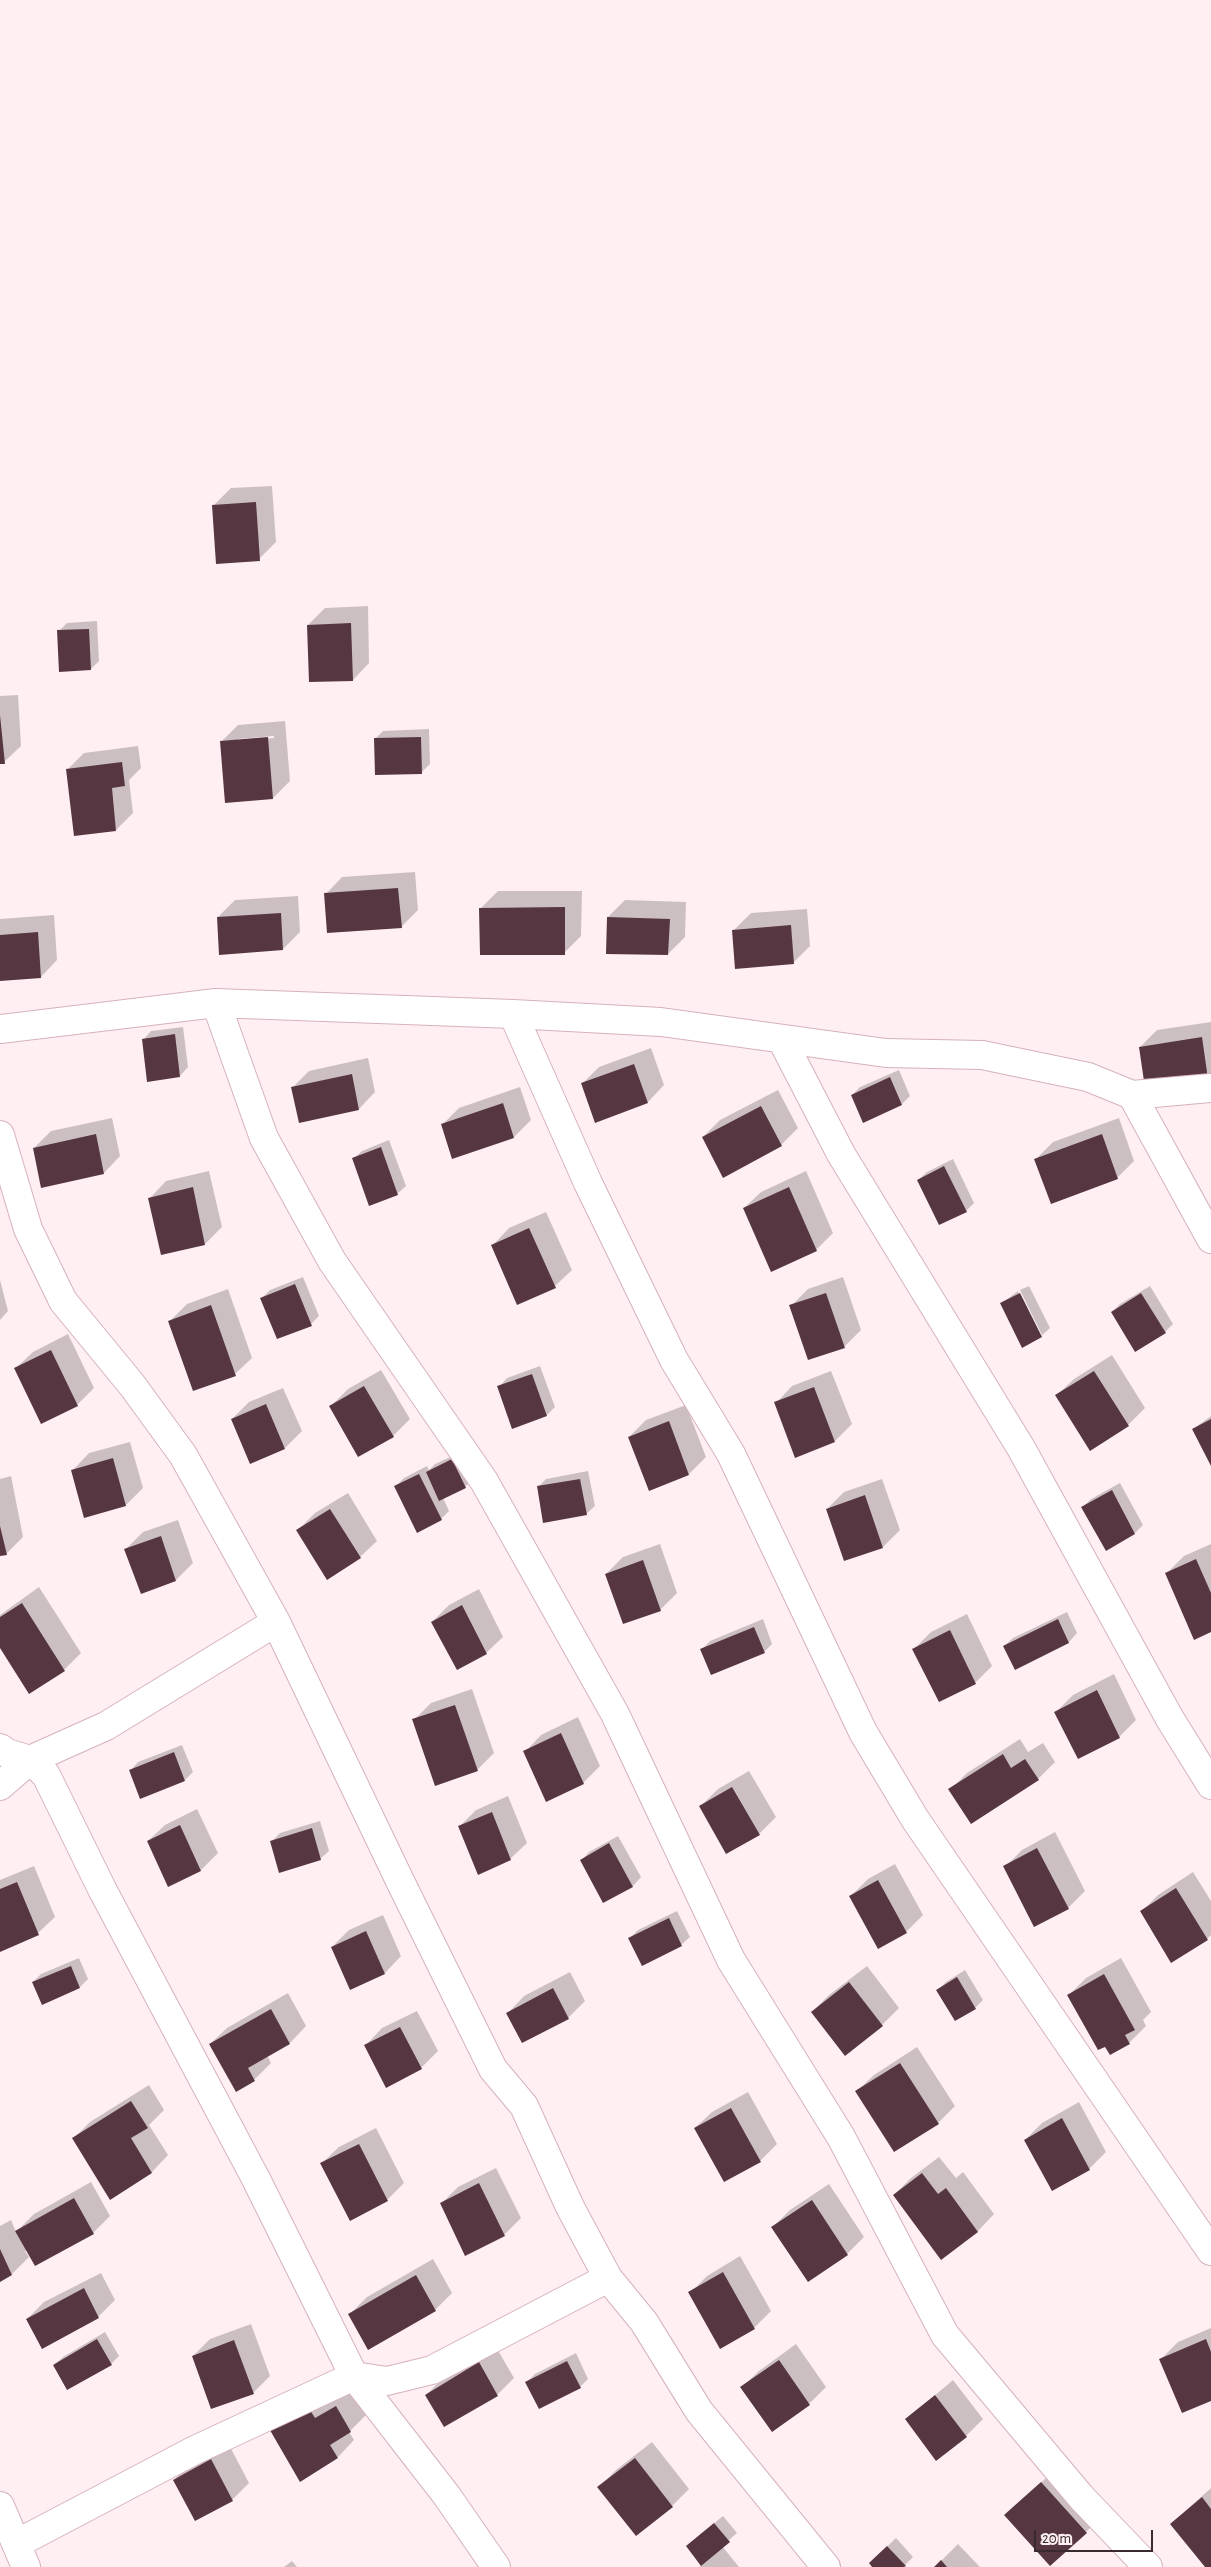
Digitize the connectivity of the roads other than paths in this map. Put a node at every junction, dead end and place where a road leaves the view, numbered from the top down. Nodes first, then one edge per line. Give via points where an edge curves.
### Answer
1 (216, 1003) junction
2 (513, 1014) junction
3 (0, 1029) edge
4 (782, 1040) junction
5 (1211, 1088) edge
6 (1132, 1095) junction
7 (0, 1135) edge
8 (1211, 1239) edge
9 (276, 1622) junction
10 (0, 1748) edge
11 (30, 1760) junction
12 (1211, 1785) edge
13 (0, 1786) edge
14 (1211, 2251) edge
15 (608, 2278) junction
16 (354, 2376) junction
17 (0, 2506) edge
18 (21, 2556) edge
19 (496, 2567) edge
20 (826, 2567) edge
21 (1148, 2567) edge

1 - 2 street
1 - 3 street
1 - 21 street via 264,1138 332,1261 484,1481 615,1714 731,1960 841,2137 945,2335 1081,2497
2 - 4 street via 661,1022
2 - 14 street via 588,1183 674,1360 731,1454 863,1732 915,1819
4 - 6 street via 886,1053 982,1055 1088,1077
4 - 12 street via 841,1154 1021,1448 1170,1719
5 - 6 street
6 - 8 street
7 - 9 street via 28,1229 63,1301 132,1384 183,1455
9 - 11 street via 106,1726
9 - 15 street via 493,2069 524,2106 570,2207
10 - 11 street
11 - 13 street
11 - 16 street via 46,1775 102,1889 256,2179
15 - 16 street via 432,2370 387,2381
15 - 20 street via 644,2322 699,2411
16 - 18 street via 195,2450
16 - 19 street via 447,2496
17 - 18 street

